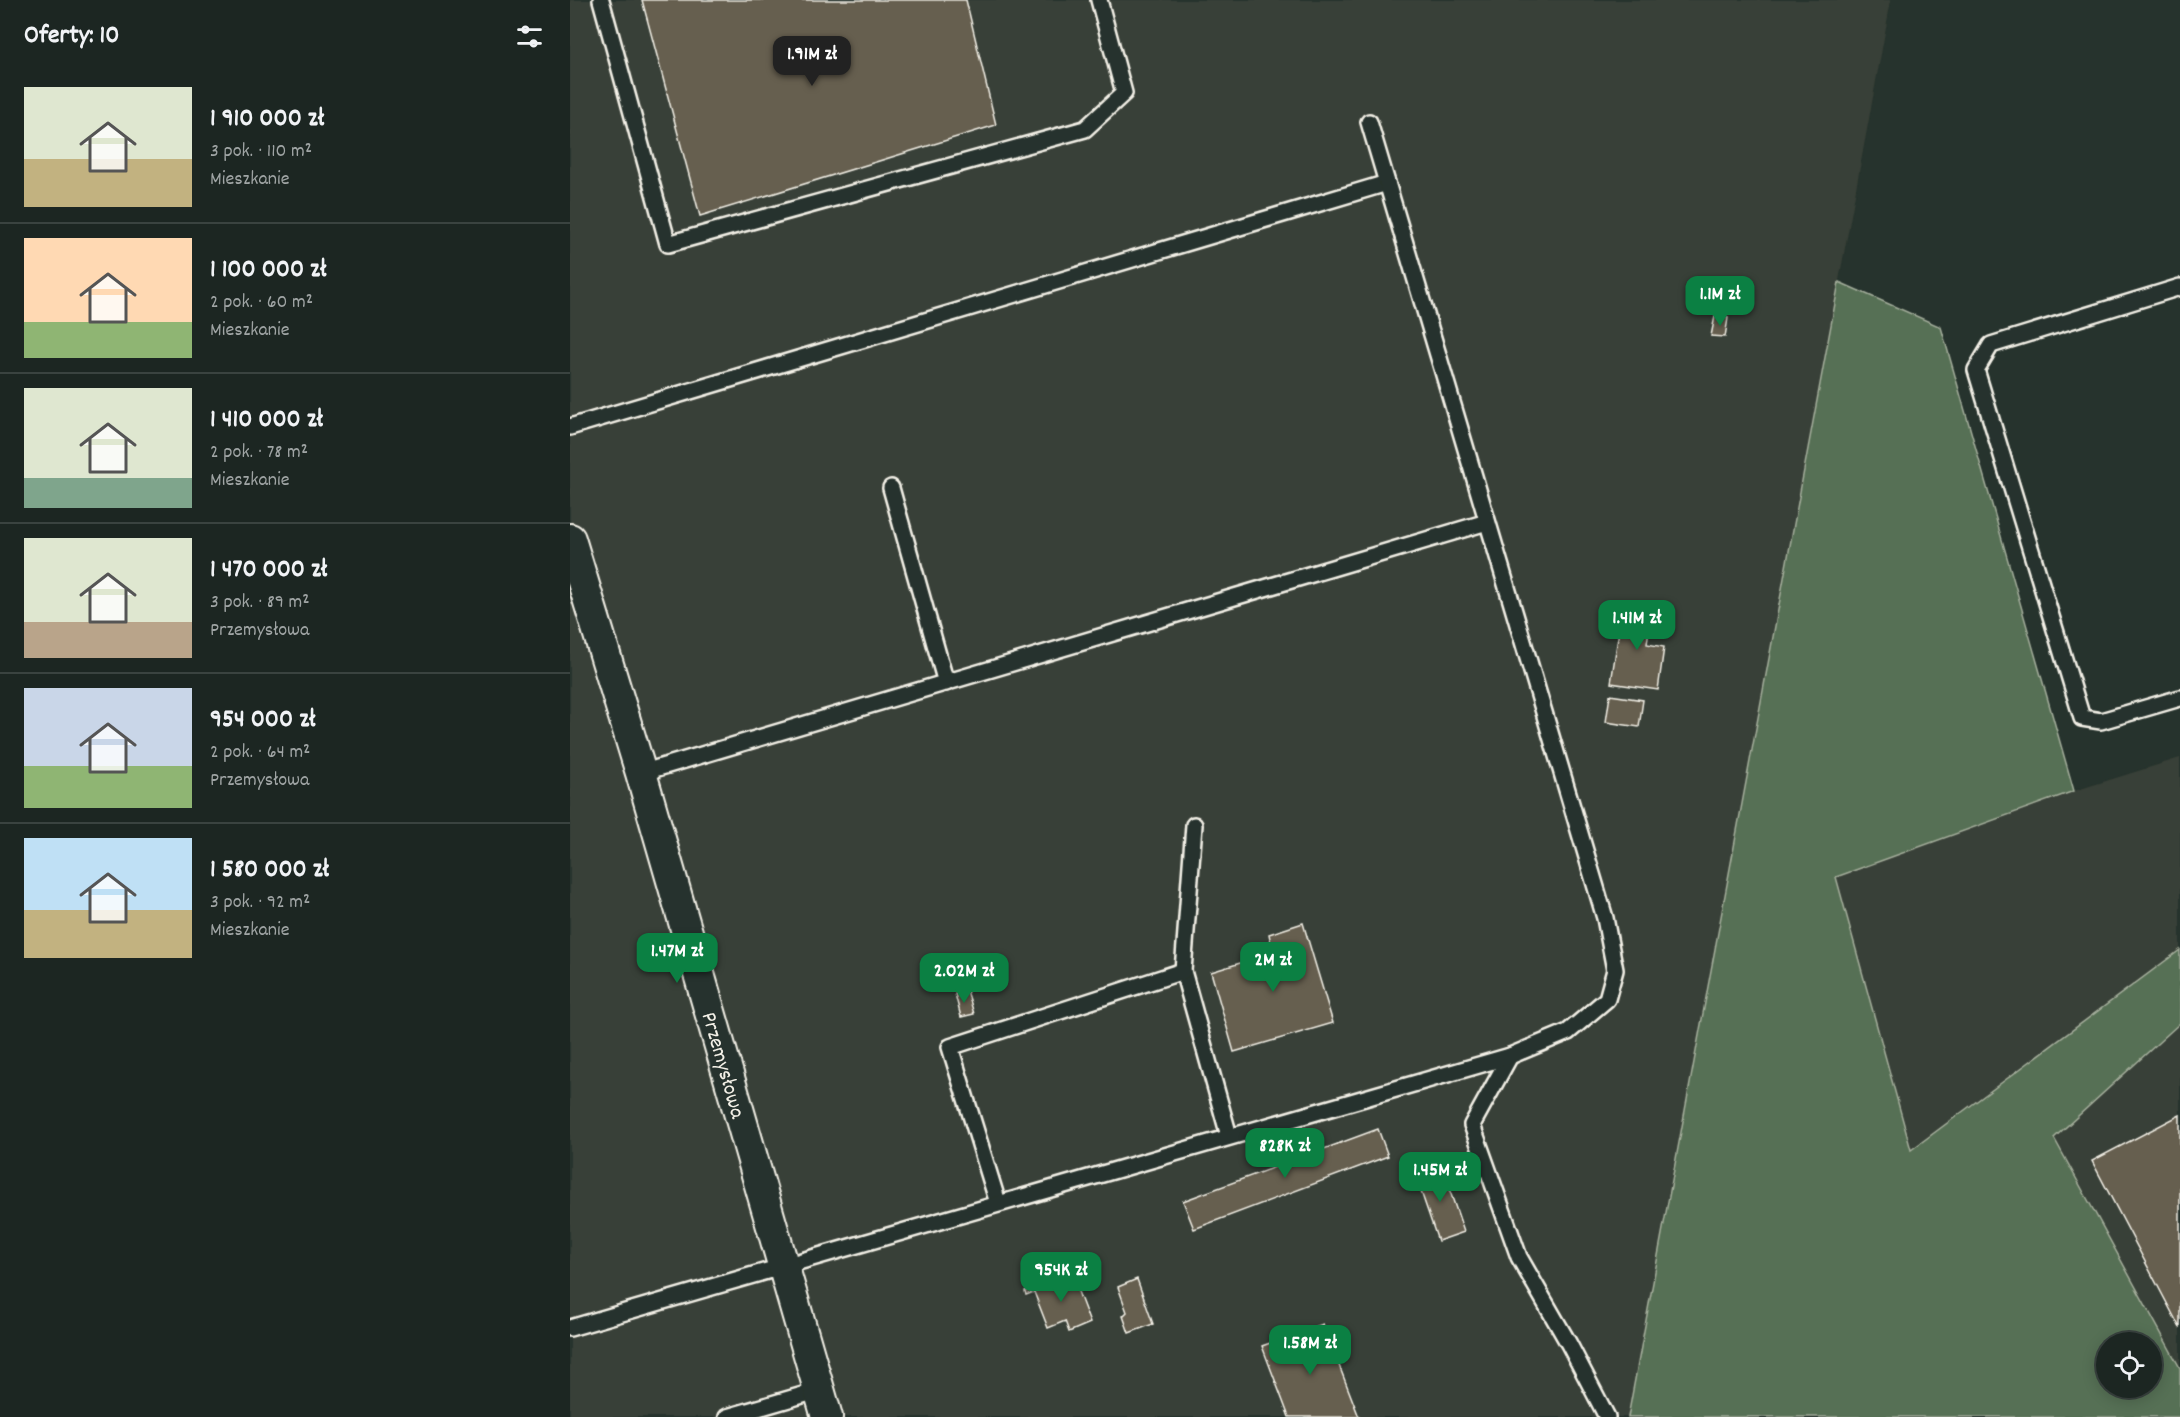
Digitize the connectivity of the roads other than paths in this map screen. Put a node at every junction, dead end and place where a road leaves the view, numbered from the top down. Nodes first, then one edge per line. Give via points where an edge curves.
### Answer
1 (601, 0) edge
2 (1099, 0) edge
3 (1369, 122) dead end
4 (1387, 183) junction
5 (2180, 287) edge
6 (570, 427) edge
7 (891, 488) dead end
8 (1487, 522) junction
9 (570, 539) edge
10 (946, 683) junction
11 (2180, 698) edge
12 (641, 773) junction
13 (1194, 825) dead end
14 (1183, 971) junction
15 (1510, 1056) junction
16 (1229, 1136) junction
17 (998, 1203) junction
18 (782, 1265) junction
19 (570, 1328) edge
20 (824, 1403) edge
21 (727, 1417) edge
22 (1607, 1417) edge

1 - 2 lane via 668,244 1085,129 1124,93
3 - 4 lane
4 - 6 lane
4 - 8 lane
5 - 11 lane via 1991,345 1976,370 2082,718 2101,721
7 - 10 lane
8 - 10 lane
8 - 15 lane via 1605,918 1616,970 1607,999 1569,1032
9 - 12 street, Przemysłowa
10 - 12 lane
12 - 18 street, Przemysłowa
13 - 14 lane
14 - 16 lane
14 - 17 lane via 950,1047
15 - 16 lane
15 - 22 lane via 1472,1125 1519,1257
16 - 17 lane
17 - 18 lane
18 - 19 lane
18 - 20 street, Przemysłowa
20 - 21 lane

